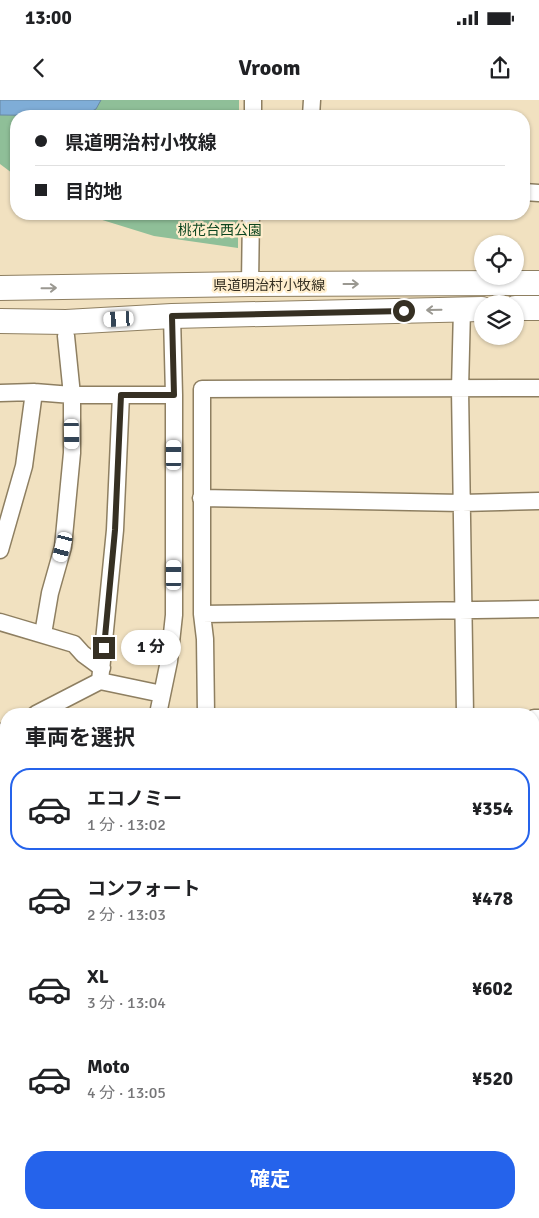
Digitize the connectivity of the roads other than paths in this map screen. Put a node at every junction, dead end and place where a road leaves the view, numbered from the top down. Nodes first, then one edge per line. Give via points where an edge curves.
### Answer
1 (251, 220) edge
2 (539, 283) edge
3 (250, 284) junction
4 (0, 288) edge
5 (524, 308) edge
6 (539, 308) edge
7 (472, 309) edge
8 (172, 316) junction
9 (0, 321) edge
10 (66, 336) dead end
11 (539, 388) edge
12 (460, 389) junction
13 (34, 392) junction
14 (0, 393) edge
15 (72, 395) junction
16 (121, 395) junction
17 (174, 395) junction
18 (201, 498) junction
19 (539, 501) edge
20 (462, 503) junction
21 (0, 550) edge
22 (464, 609) junction
23 (539, 609) edge
24 (202, 614) junction
25 (0, 622) edge
26 (43, 634) junction
27 (101, 674) junction
28 (162, 694) junction
29 (46, 708) edge
30 (159, 708) edge
31 (206, 708) edge
32 (465, 708) edge

1 - 3 street
3 -> 2 main road, 県道明治村小牧線
4 -> 3 main road, 県道明治村小牧線
5 - 6 main road
7 -> 8 main road, 県道明治村小牧線
7 - 12 street
8 - 9 main road, 県道明治村小牧線 via 66,322
8 - 17 street
10 - 15 street
11 - 12 street
12 - 18 street via 202,389
12 - 20 street
13 - 14 street
13 - 15 street
13 - 21 street via 24,466
15 - 16 street
15 - 26 street via 72,453 63,547
16 - 17 street
16 - 27 street via 115,530
17 - 28 street via 174,615
18 - 20 street
18 - 24 street
19 - 20 street
20 - 22 street
22 - 23 street
22 - 24 street
22 - 32 street
24 - 31 street
25 - 26 street
26 - 27 street via 74,644
27 - 28 street
27 - 29 street
28 - 30 street

